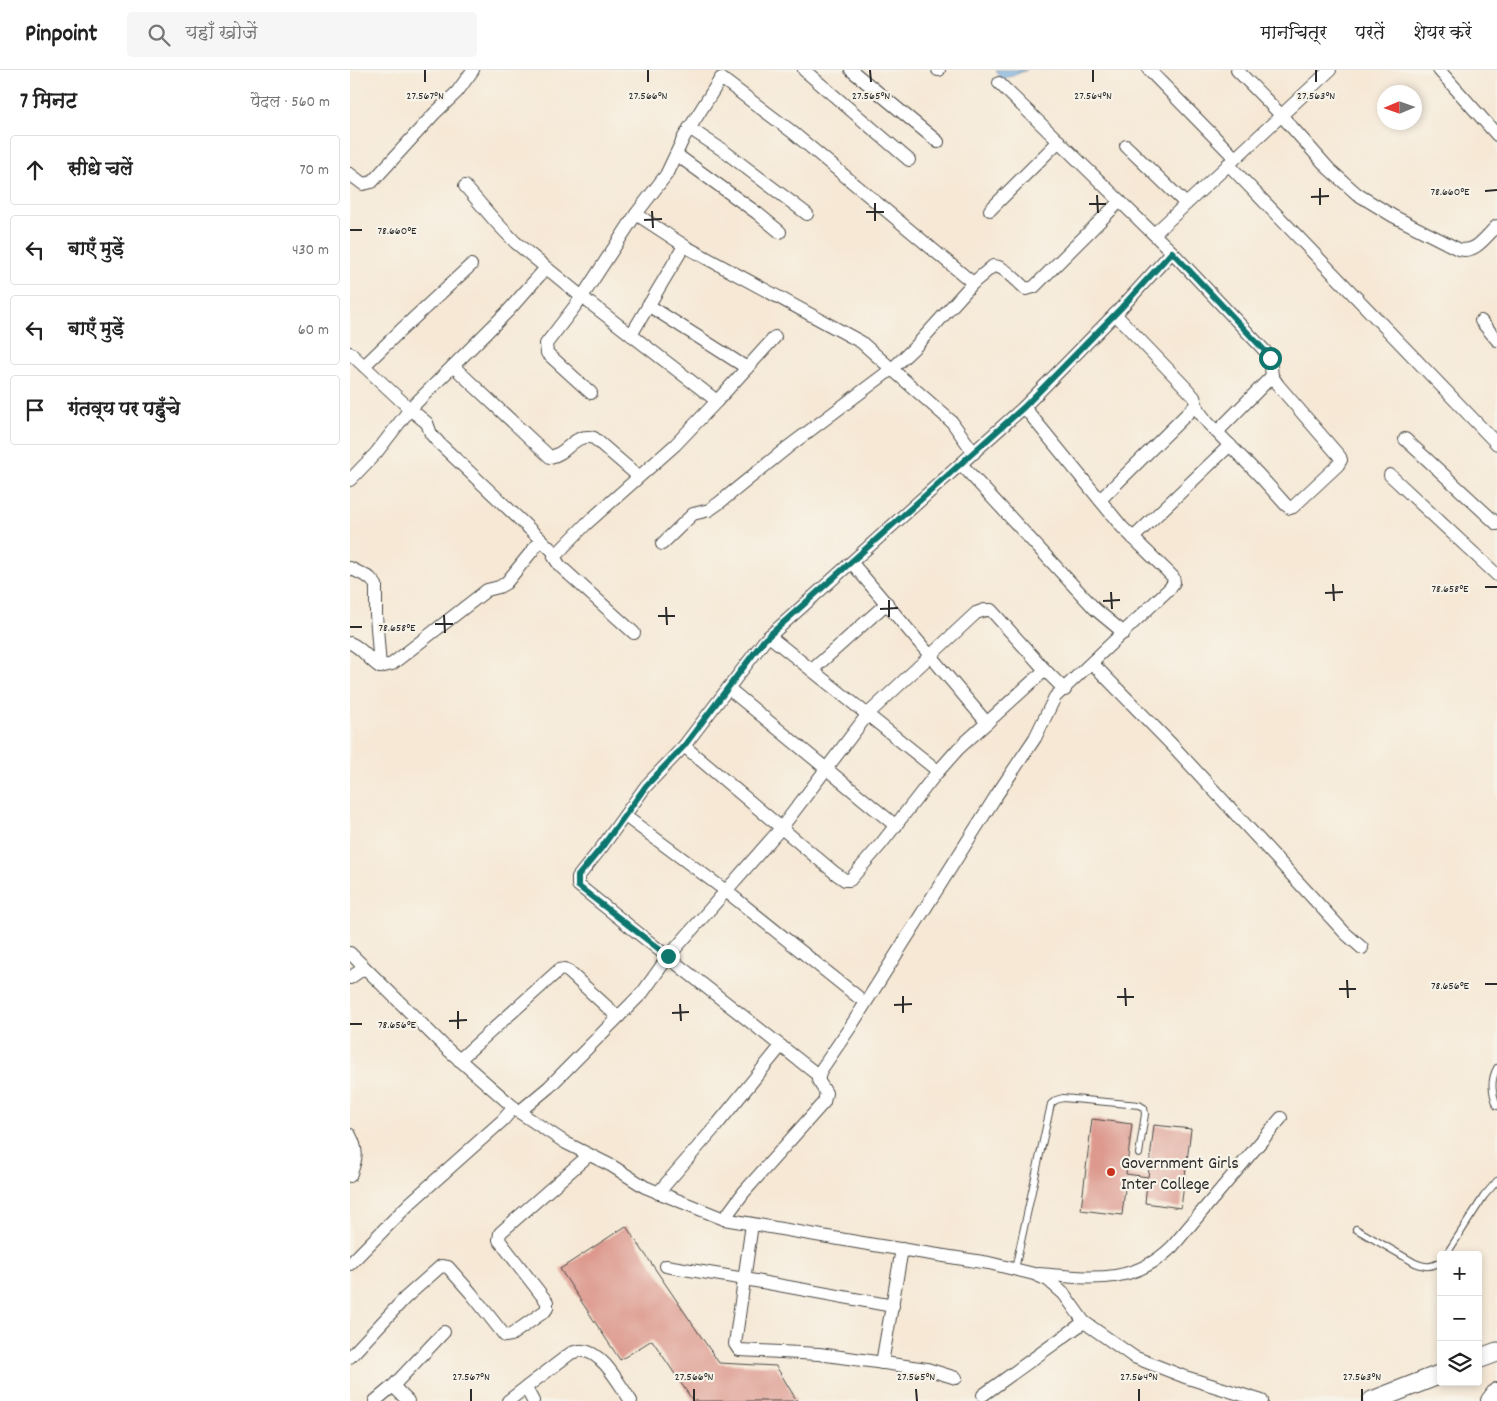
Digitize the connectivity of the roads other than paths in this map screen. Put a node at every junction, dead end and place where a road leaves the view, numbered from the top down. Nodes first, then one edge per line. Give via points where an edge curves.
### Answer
1 (473, 70) edge
2 (804, 70) edge
3 (851, 70) edge
4 (1149, 70) edge
5 (1236, 70) edge
6 (1439, 70) edge
7 (1325, 71) edge
8 (723, 74) edge
9 (999, 83) dead end
10 (1281, 115) junction
11 (689, 128) junction
12 (1497, 134) edge
13 (1059, 141) junction
14 (938, 142) dead end
15 (1126, 146) dead end
16 (677, 155) junction
17 (908, 160) dead end
18 (1232, 161) junction
19 (350, 174) edge
20 (465, 186) dead end
21 (1120, 201) junction
22 (1186, 204) junction
23 (990, 210) dead end
24 (636, 214) junction
25 (807, 214) dead end
26 (1497, 226) edge
27 (780, 232) dead end
28 (1154, 234) junction
29 (684, 246) junction
30 (1172, 252) junction
31 (471, 265) dead end
32 (546, 268) junction
33 (973, 283) junction
34 (582, 297) junction
35 (648, 305) junction
36 (1114, 314) junction
37 (1481, 320) dead end
38 (630, 334) junction
39 (775, 337) dead end
40 (1497, 340) edge
41 (350, 353) edge
42 (364, 366) junction
43 (453, 366) junction
44 (747, 368) junction
45 (893, 368) junction
46 (1272, 376) junction
47 (591, 393) dead end
48 (717, 401) junction
49 (1196, 406) junction
50 (1024, 407) junction
51 (410, 410) junction
52 (1217, 432) junction
53 (1405, 439) dead end
54 (1497, 444) edge
55 (1230, 445) junction
56 (974, 453) junction
57 (961, 464) junction
58 (1390, 475) dead end
59 (638, 476) junction
60 (350, 480) edge
61 (1100, 500) junction
62 (1497, 524) edge
63 (1133, 538) junction
64 (542, 540) junction
65 (662, 544) dead end
66 (556, 554) junction
67 (852, 562) junction
68 (350, 568) edge
69 (1497, 575) edge
70 (887, 603) junction
71 (634, 633) dead end
72 (1124, 633) junction
73 (769, 636) junction
74 (350, 643) edge
75 (931, 655) junction
76 (1092, 664) junction
77 (380, 666) junction
78 (812, 670) junction
79 (1045, 670) junction
80 (728, 688) junction
81 (1065, 690) junction
82 (868, 714) junction
83 (987, 723) junction
84 (684, 746) junction
85 (827, 768) junction
86 (938, 771) junction
87 (625, 816) junction
88 (896, 826) junction
89 (782, 827) junction
90 (726, 891) junction
91 (1362, 948) dead end
92 (350, 953) edge
93 (668, 956) junction
94 (364, 968) junction
95 (350, 978) edge
96 (858, 997) dead end
97 (618, 1017) junction
98 (781, 1046) junction
99 (459, 1060) junction
100 (1497, 1068) edge
101 (818, 1076) junction
102 (1497, 1106) edge
103 (517, 1110) junction
104 (1281, 1118) dead end
105 (350, 1135) edge
106 (1138, 1154) dead end
107 (589, 1155) junction
108 (350, 1176) edge
109 (1497, 1181) edge
110 (658, 1193) junction
111 (724, 1219) junction
112 (752, 1224) junction
113 (1356, 1229) dead end
114 (902, 1249) junction
115 (1449, 1251) edge
116 (350, 1264) edge
117 (1437, 1264) edge
118 (666, 1266) dead end
119 (1014, 1269) junction
120 (1034, 1274) junction
121 (744, 1279) junction
122 (893, 1306) junction
123 (1084, 1322) junction
124 (444, 1332) dead end
125 (1497, 1352) edge
126 (350, 1357) edge
127 (1482, 1358) edge
128 (882, 1363) junction
129 (1437, 1376) edge
130 (956, 1378) dead end
131 (393, 1386) junction
132 (526, 1388) junction
133 (1497, 1393) edge
134 (983, 1395) dead end
135 (375, 1401) edge
136 (408, 1401) edge
137 (508, 1401) edge
138 (532, 1401) edge
139 (631, 1401) edge
140 (1262, 1401) edge
141 (1372, 1401) edge
142 (1491, 1401) edge

1 - 19 street via 458,92 372,182 363,184
2 - 17 street
3 - 14 street
4 - 18 street
5 - 10 street
6 - 12 street
7 - 10 street
8 - 11 street
8 - 33 street
9 - 13 street
10 - 18 street
10 - 26 street via 1329,169 1357,194 1393,216 1465,251 1472,250
11 - 16 street
11 - 25 street
13 - 21 street
13 - 23 street
15 - 22 street
16 - 24 street
16 - 27 street
18 - 22 street
18 - 54 street
20 - 32 street via 508,235
21 - 28 street
21 - 33 street via 1034,287 1026,289 997,266
22 - 28 street
24 - 29 street
24 - 34 street
28 - 30 street
29 - 35 street
29 - 45 street via 861,342
30 - 36 street
30 - 46 street via 1265,351 1270,358
31 - 42 street
32 - 34 street
32 - 43 street
33 - 45 street
34 - 38 street
34 - 47 street via 545,349
35 - 38 street
35 - 44 street
36 - 49 street via 1187,389
36 - 50 street
37 - 40 street
38 - 48 street
39 - 44 street
41 - 42 street
42 - 51 street
43 - 51 street
43 - 59 street via 550,457 587,436 594,438
44 - 48 street
45 - 56 street via 952,422
45 - 65 street via 720,503 693,514
46 - 52 street
46 - 55 street via 1340,457 1338,465 1290,508
48 - 59 street
49 - 52 street
49 - 61 street
50 - 56 street
50 - 61 street
51 - 60 street
51 - 64 street via 426,423 439,443
52 - 55 street
53 - 62 street
55 - 63 street
56 - 57 street
57 - 67 street
57 - 72 street via 1095,609
58 - 69 street
59 - 66 street
61 - 63 street
63 - 72 street via 1174,582
64 - 66 street
64 - 77 street via 502,586 487,590 392,664
66 - 71 street via 555,560 560,566
67 - 70 street
67 - 73 street
68 - 77 street via 370,578 376,585
70 - 75 street
70 - 78 street
72 - 76 street
73 - 78 street
73 - 80 street
74 - 77 street
75 - 79 street via 976,613 991,610
75 - 82 street
75 - 83 street
76 - 81 street
76 - 91 street via 1174,746
78 - 82 street
79 - 81 street
79 - 83 street
80 - 84 street
80 - 85 street
81 - 101 street via 1055,697 1035,738
82 - 85 street
82 - 86 street
83 - 86 street
84 - 87 street via 646,786
84 - 89 street
85 - 88 street
85 - 89 street
86 - 88 street
87 - 90 street
87 - 93 street via 578,876 578,886
88 - 89 street via 850,880 845,880
89 - 90 street
90 - 93 street
90 - 96 street
92 - 94 street
93 - 97 street via 642,992
93 - 98 street
94 - 95 street
94 - 99 street
97 - 99 street via 569,972 558,970
97 - 103 street via 549,1088
98 - 101 street
98 - 110 street
99 - 103 street
100 - 102 lane via 1492,1093
101 - 111 street via 826,1093 824,1102
103 - 107 street
103 - 116 street via 410,1203
104 - 120 street via 1172,1247 1148,1267 1110,1277
105 - 108 street via 357,1156
106 - 119 lane via 1144,1108 1063,1098 1056,1100 1052,1104
107 - 110 street
107 - 126 street via 498,1236 547,1302 545,1311 511,1336 505,1336 448,1267 441,1266 405,1298
109 - 115 lane
110 - 111 street
111 - 112 street
112 - 114 street
112 - 121 street
113 - 117 lane via 1415,1263 1425,1267
114 - 119 street
114 - 122 street
118 - 121 street
119 - 120 street
120 - 123 street via 1048,1280 1064,1294
121 - 122 street
121 - 128 street via 735,1344 739,1350 819,1354
122 - 128 street
123 - 134 street
123 - 140 street via 1134,1356 1185,1377
124 - 131 street
125 - 127 street
128 - 130 street via 927,1369
129 - 141 street
131 - 135 street
131 - 136 street
132 - 137 street
132 - 138 street
132 - 139 street via 572,1353 582,1350 592,1353 604,1363
133 - 142 main road

